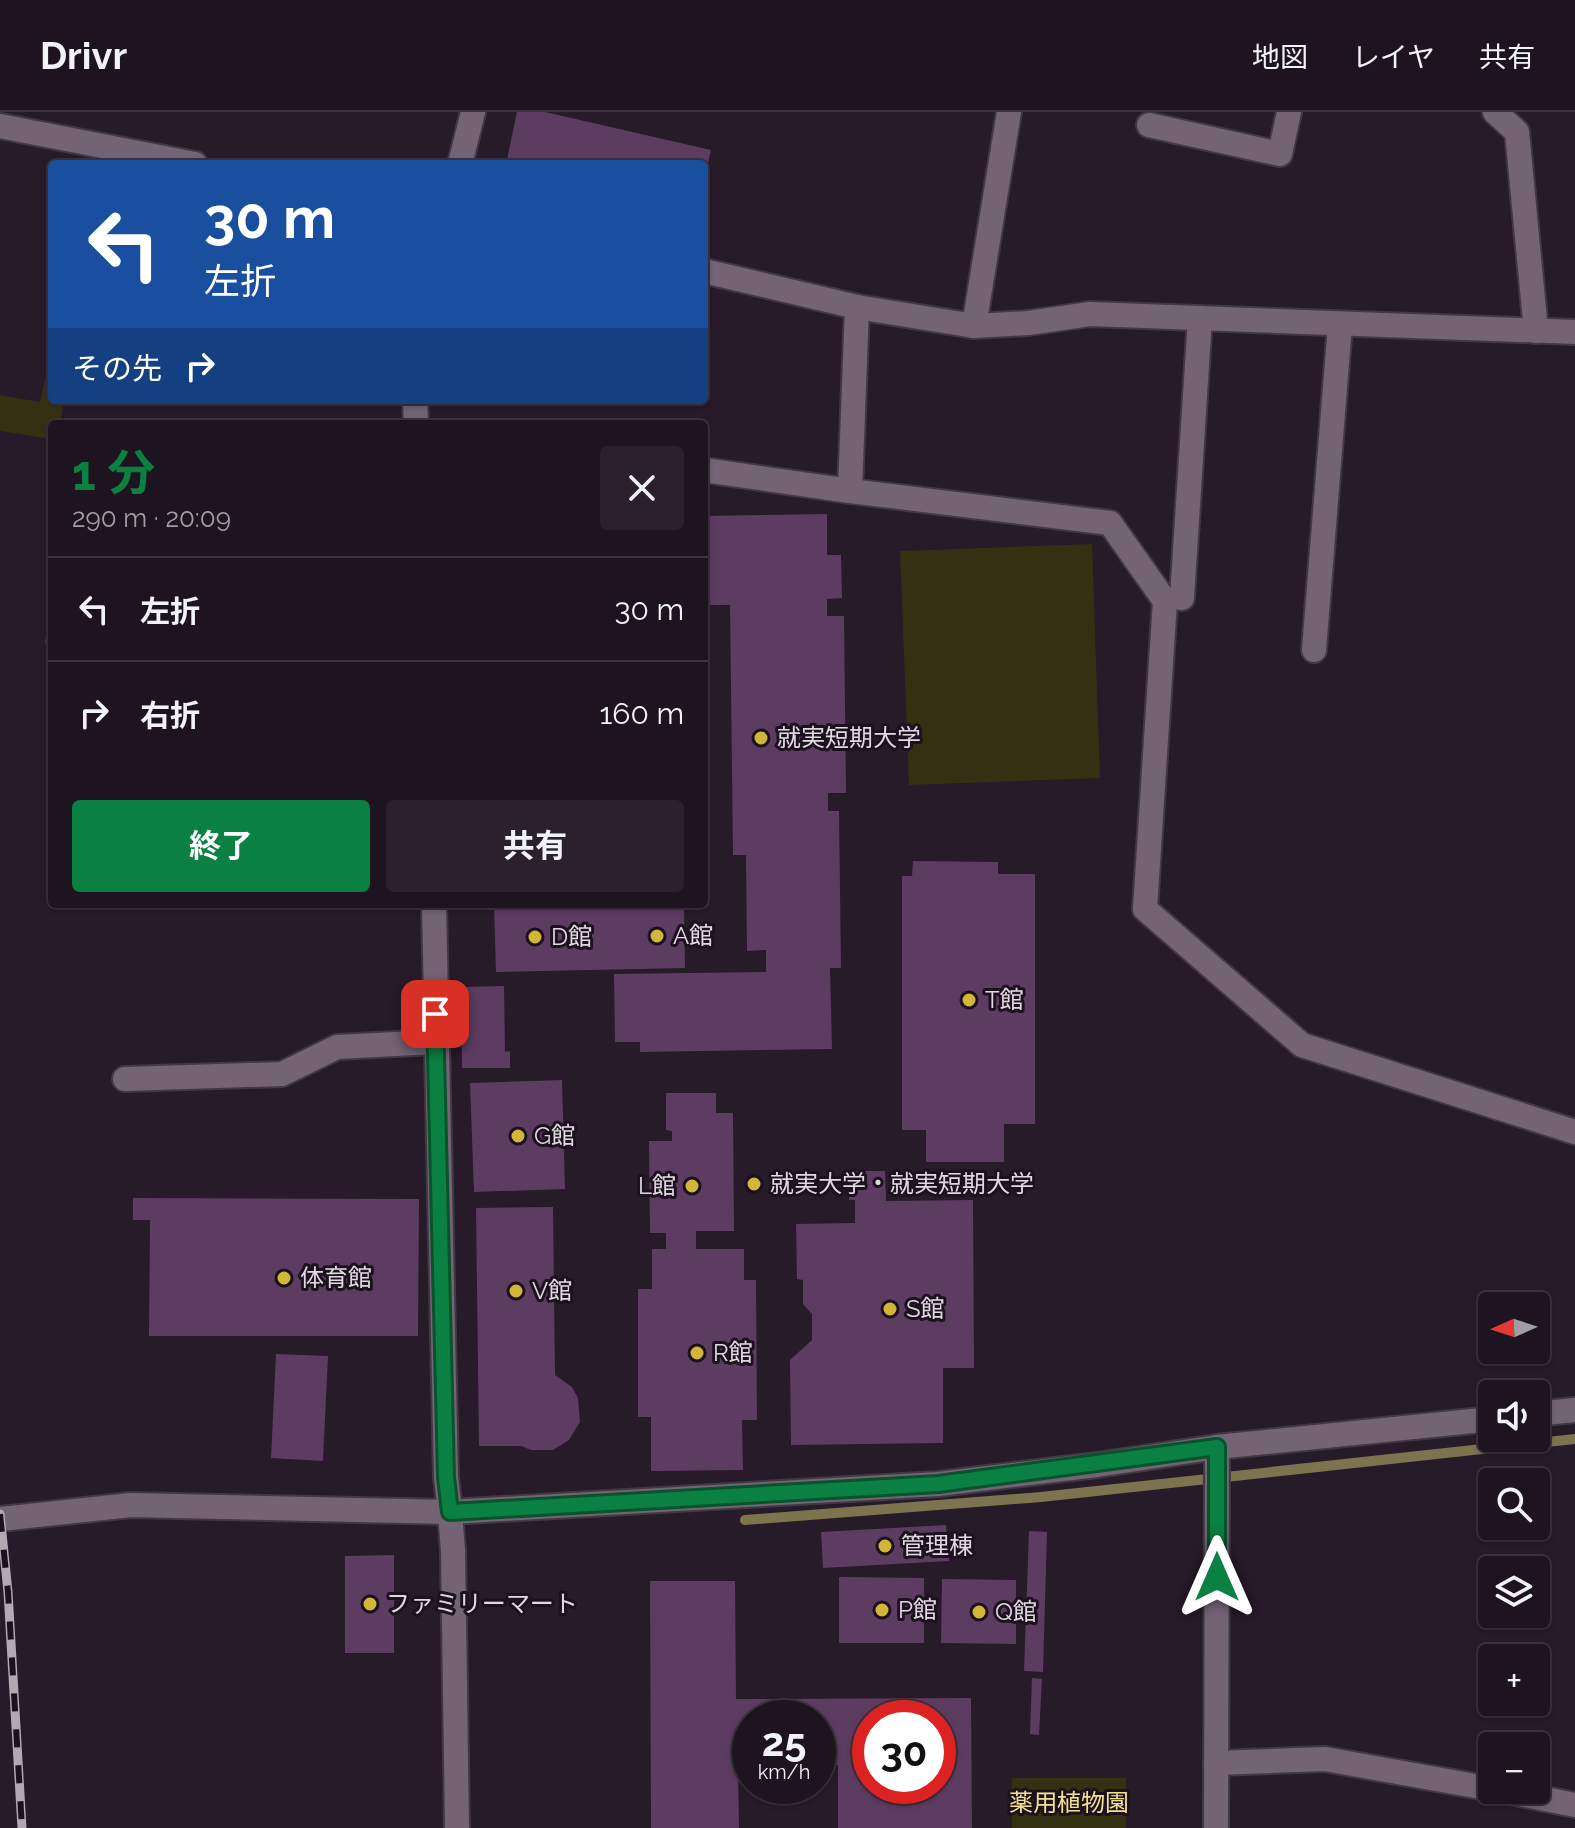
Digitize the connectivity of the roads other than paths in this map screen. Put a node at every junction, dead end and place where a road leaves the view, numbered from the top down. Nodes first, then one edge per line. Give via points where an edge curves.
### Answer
1 (473, 112) edge
2 (1009, 112) edge
3 (1289, 112) edge
4 (1495, 112) edge
5 (1520, 122) edge
6 (1149, 125) dead end
7 (0, 126) edge
8 (174, 160) edge
9 (461, 160) edge
10 (708, 272) edge
11 (857, 307) junction
12 (1200, 318) junction
13 (1340, 325) junction
14 (974, 326) junction
15 (1536, 331) junction
16 (1575, 332) edge
17 (708, 471) edge
18 (850, 491) junction
19 (1182, 598) dead end
20 (1314, 650) dead end
21 (434, 908) edge
22 (435, 1042) junction
23 (125, 1079) dead end
24 (1575, 1132) edge
25 (1575, 1410) edge
26 (1550, 1413) edge
27 (1478, 1420) edge
28 (1217, 1447) junction
29 (450, 1512) junction
30 (0, 1519) edge
31 (1216, 1763) junction
32 (1478, 1786) edge
33 (1550, 1799) edge
34 (1575, 1805) edge
35 (457, 1828) edge
36 (1216, 1828) edge

1 - 9 street
2 - 14 street
3 - 6 street via 1280,154
4 - 5 street
5 - 15 street
7 - 8 street
10 - 11 street
11 - 14 street
11 - 18 street
12 - 13 street
12 - 14 street via 1090,314
12 - 19 street
13 - 15 street
13 - 20 street
15 - 16 street
17 - 18 street
18 - 24 street via 1110,523 1165,601 1145,909 1302,1045
21 - 22 street
22 - 23 street via 337,1047 282,1074
22 - 29 street
25 - 26 street
27 - 28 street
28 - 29 street via 938,1484
28 - 31 street
29 - 30 street via 131,1505
29 - 35 street
31 - 32 street via 1325,1759
31 - 36 street
33 - 34 street

